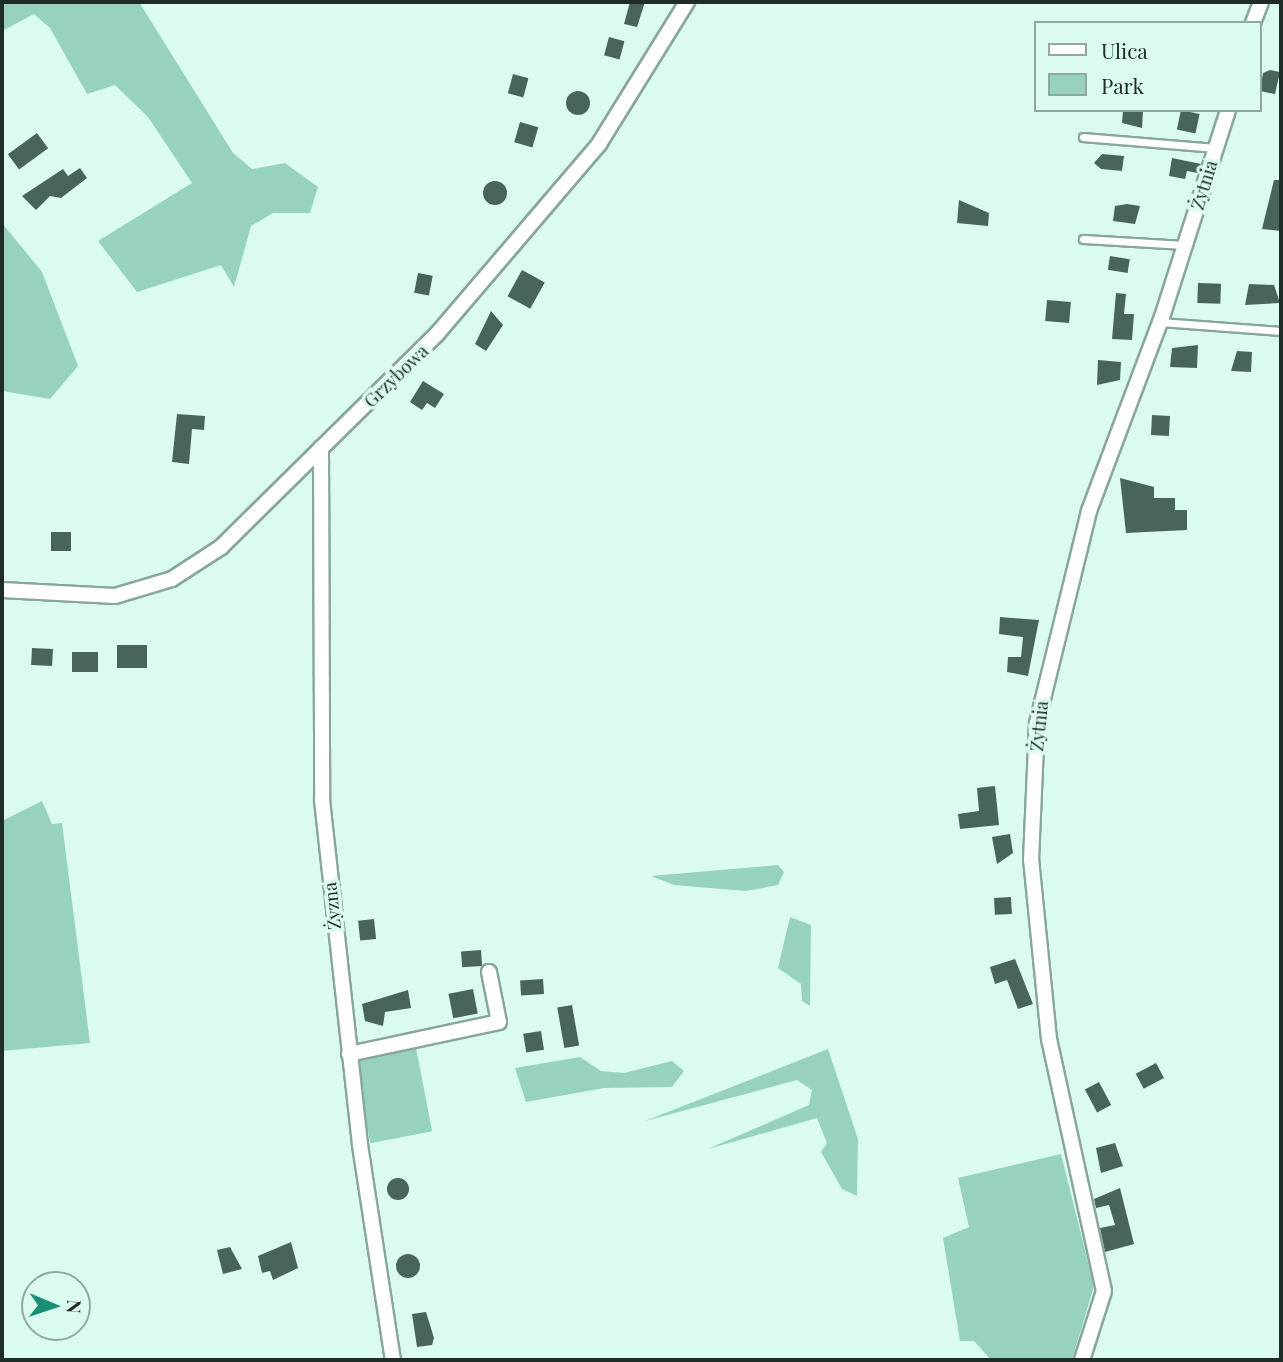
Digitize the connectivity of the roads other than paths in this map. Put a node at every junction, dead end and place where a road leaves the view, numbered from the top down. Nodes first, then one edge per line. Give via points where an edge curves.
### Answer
1 (687, 2) edge
2 (1261, 2) edge
3 (1255, 21) edge
4 (1227, 112) edge
5 (1083, 137) dead end
6 (1216, 148) junction
7 (1083, 239) dead end
8 (1186, 245) junction
9 (1160, 322) junction
10 (1281, 331) edge
11 (321, 447) junction
12 (2, 590) edge
13 (489, 972) dead end
14 (349, 1054) junction
15 (393, 1360) edge
16 (1082, 1360) edge

1 - 11 street, Grzybowa via 599,144 422,352
2 - 3 street
4 - 6 street, Żytnia
5 - 6 lane
6 - 8 street, Żytnia
7 - 8 lane
8 - 9 street, Żytnia
9 - 10 lane
9 - 16 street, Żytnia via 1089,511 1037,723 1031,860 1049,1039 1104,1292
11 - 12 street, Grzybowa via 221,547 172,579 115,596
11 - 14 street, Żyzna via 322,800
13 - 14 street via 499,1022
14 - 15 street, Żyzna

